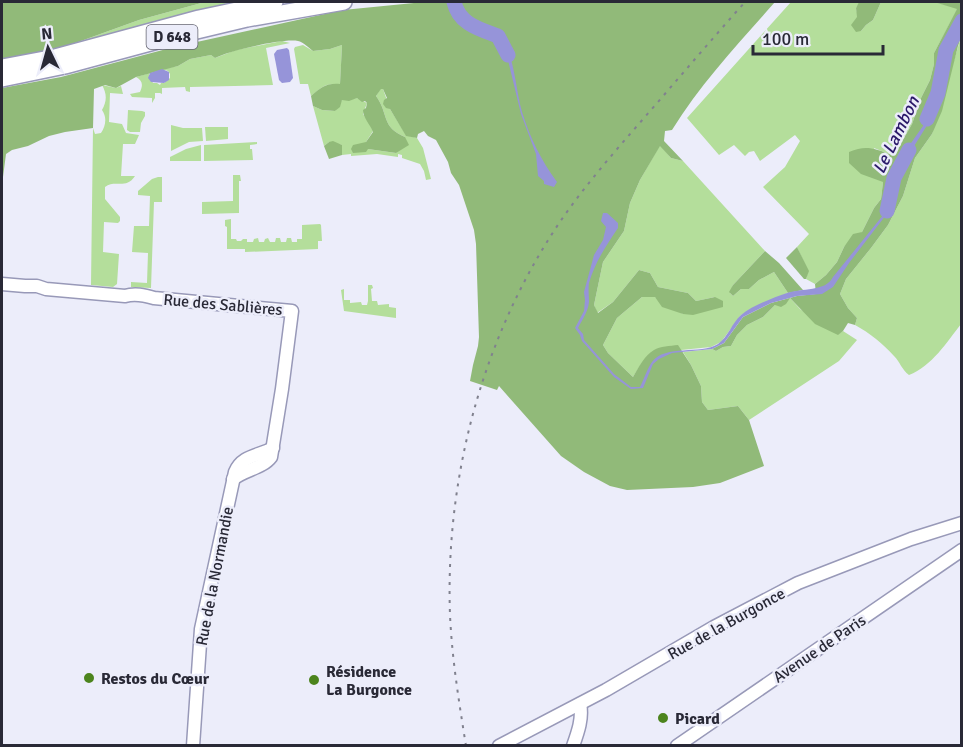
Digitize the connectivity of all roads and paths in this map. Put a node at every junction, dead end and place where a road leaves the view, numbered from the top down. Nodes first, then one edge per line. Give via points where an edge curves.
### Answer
1 (274, 2) edge
2 (344, 2) edge
3 (2, 67) edge
4 (2, 79) edge
5 (2, 284) edge
6 (292, 311) joint
7 (962, 523) edge
8 (962, 550) edge
9 (580, 704) junction
10 (682, 744) edge
11 (193, 746) edge
12 (500, 746) edge
13 (573, 746) edge

1 - 3 highway, D 648
2 - 4 highway, D 648 via 229,23
5 - 6 street, Rue des Sablières
6 - 11 street, Rue de la Normandie via 273,447 243,460 233,479 201,629
7 - 9 street, Rue de la Burgonce via 798,583
8 - 10 street, Avenue de Paris
9 - 12 street, Rue de la Burgonce
9 - 13 street

